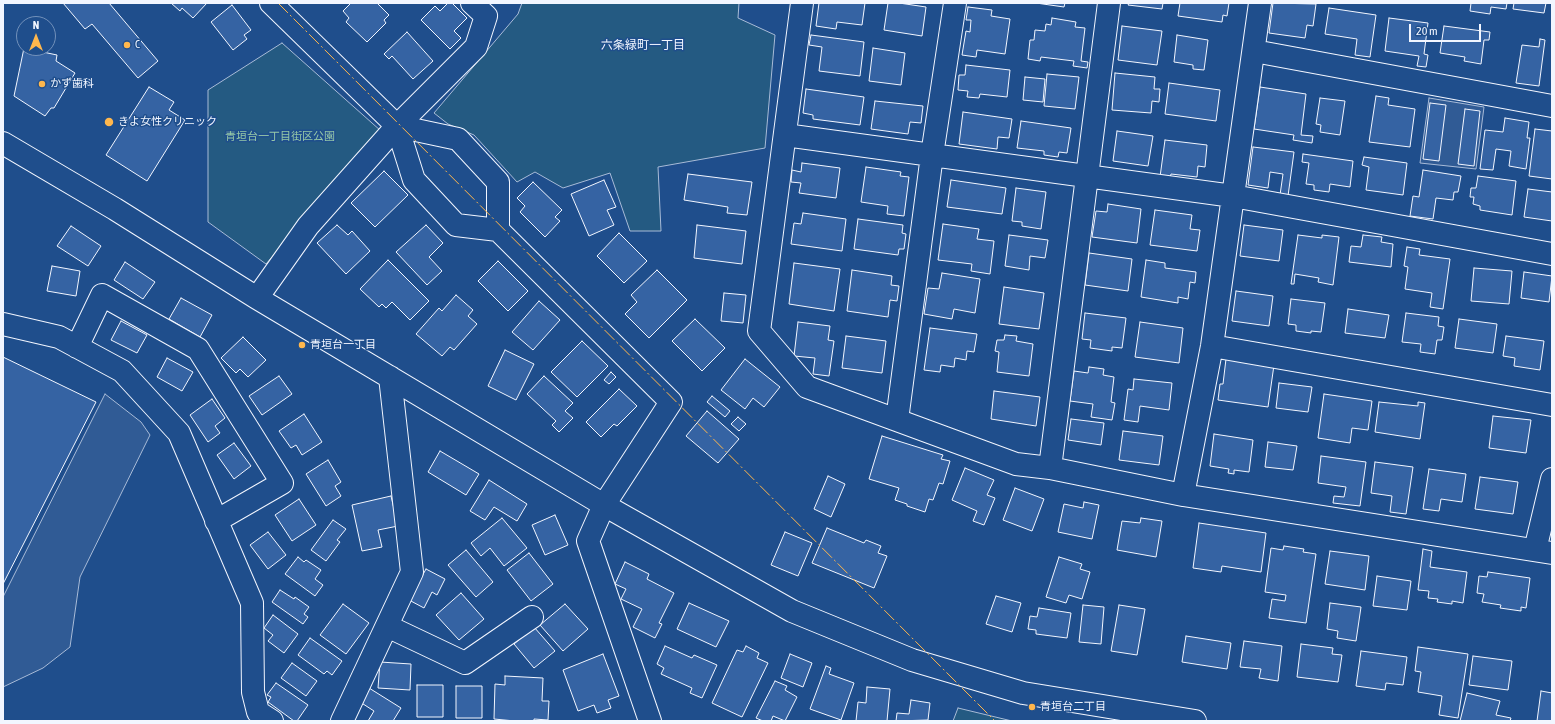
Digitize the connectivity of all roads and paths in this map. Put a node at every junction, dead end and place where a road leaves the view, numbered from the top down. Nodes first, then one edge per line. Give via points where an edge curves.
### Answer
1 (271, 3) edge
2 (472, 3) edge
3 (802, 3) edge
4 (955, 3) edge
5 (1109, 3) edge
6 (1260, 3) edge
7 (1254, 51) junction
8 (1552, 106) edge
9 (397, 126) junction
10 (785, 135) junction
11 (3, 143) edge
12 (932, 155) junction
13 (1086, 176) junction
14 (1233, 196) junction
15 (498, 230) junction
16 (1552, 254) edge
17 (257, 298) junction
18 (3, 324) edge
19 (1212, 346) junction
20 (77, 347) junction
21 (390, 377) junction
22 (1552, 405) edge
23 (897, 420) junction
24 (1050, 468) junction
25 (1552, 479) edge
26 (1184, 495) junction
27 (604, 505) junction
28 (216, 521) junction
29 (1544, 552) edge
30 (532, 617) dead end
31 (387, 626) junction
32 (1148, 717) edge
33 (272, 721) edge
34 (342, 721) edge
35 (650, 721) edge
36 (1195, 721) edge

1 - 9 street
2 - 9 street via 486,16 476,47
3 - 10 street
4 - 12 street
5 - 13 street
6 - 7 street
7 - 8 street
7 - 14 street
9 - 15 street via 414,180 456,225
9 - 15 street via 458,139 498,182
9 - 17 street via 308,226
10 - 12 street
10 - 23 street via 759,331 807,387
11 - 17 street via 115,209
12 - 13 street
12 - 23 street
13 - 14 street
13 - 24 street
14 - 16 street
14 - 19 street
15 - 27 street via 671,402
17 - 21 street
18 - 20 street via 59,337
19 - 22 street
19 - 26 street
20 - 28 street via 122,371 179,433
20 - 28 street via 102,295 198,349 282,483
21 - 27 street
21 - 31 street via 412,572
23 - 24 street via 1016,464
24 - 26 street
25 - 29 street
26 - 29 street
27 - 32 street via 792,611 912,660 1023,693
27 - 35 street via 588,541
28 - 33 street via 252,603 253,692 258,712
30 - 31 street via 465,663
31 - 34 street
32 - 36 street

